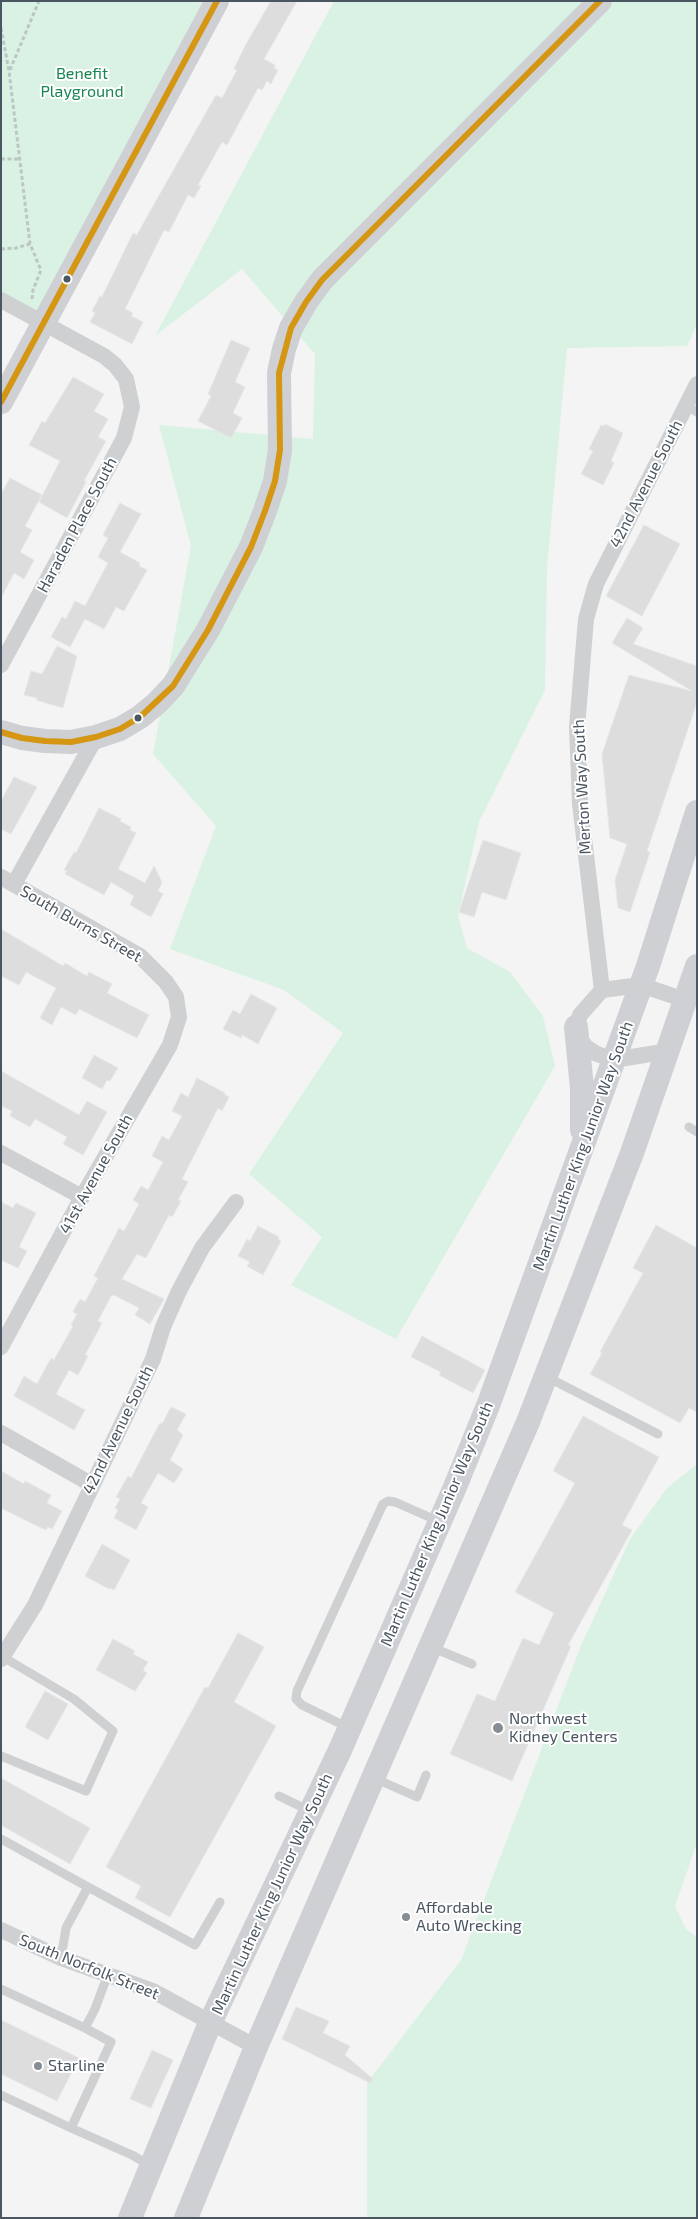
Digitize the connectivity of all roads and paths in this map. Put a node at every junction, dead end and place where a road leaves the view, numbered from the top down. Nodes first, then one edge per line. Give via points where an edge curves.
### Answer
1 (39, 1) edge
2 (217, 1) edge
3 (600, 1) edge
4 (1, 28) edge
5 (9, 71) junction
6 (1, 159) edge
7 (20, 160) junction
8 (30, 244) junction
9 (1, 249) edge
10 (1, 300) edge
11 (36, 318) junction
12 (697, 384) edge
13 (1, 402) edge
14 (691, 409) edge
15 (596, 584) joint
16 (1, 665) edge
17 (1, 732) edge
18 (96, 738) junction
19 (697, 812) edge
20 (8, 881) edge
21 (697, 966) edge
22 (641, 985) junction
23 (602, 990) junction
24 (176, 998) joint
25 (685, 1000) junction
26 (576, 1027) junction
27 (668, 1051) junction
28 (614, 1060) junction
29 (582, 1148) junction
30 (1, 1153) edge
31 (82, 1197) junction
32 (236, 1202) dead end
33 (1, 1347) edge
34 (546, 1377) junction
35 (1, 1433) edge
36 (658, 1434) dead end
37 (91, 1484) junction
38 (440, 1521) junction
39 (431, 1647) junction
40 (2, 1658) edge
41 (472, 1664) dead end
42 (349, 1729) junction
43 (1, 1756) edge
44 (426, 1775) dead end
45 (374, 1778) junction
46 (279, 1796) dead end
47 (311, 1812) junction
48 (1, 1839) edge
49 (88, 1887) junction
50 (220, 1902) dead end
51 (1, 1930) edge
52 (61, 1958) junction
53 (108, 1974) junction
54 (1, 1989) edge
55 (210, 2023) junction
56 (85, 2028) junction
57 (256, 2047) junction
58 (1, 2095) edge
59 (71, 2128) junction
60 (152, 2166) junction
61 (130, 2218) edge
62 (186, 2218) edge

1 - 5 path
2 - 11 main road
3 - 18 main road via 322,280 306,302 291,328 284,349 279,373 280,450 275,481 252,547 208,630 173,686 140,717
4 - 5 path
5 - 7 path
6 - 7 path
7 - 8 path
8 - 9 path
8 - 11 path via 42,270 33,290
10 - 11 street
11 - 13 main road
11 - 16 street, Haraden Place South via 115,365 126,379 132,407 124,438
12 - 14 street, 42nd Avenue South
14 - 15 street, 42nd Avenue South
15 - 23 street, Merton Way South via 586,618 576,728 580,804
17 - 18 main road via 45,741 71,742
18 - 20 street
19 - 22 main road, Martin Luther King Junior Way South
20 - 24 street, South Burns Street via 140,956 166,982
21 - 25 main road
22 - 23 street
22 - 25 street
22 - 28 main road, Martin Luther King Junior Way South
23 - 26 street via 580,1015
24 - 31 street, 41st Avenue South via 179,1017 170,1045
25 - 27 main road
26 - 28 street via 586,1047
26 - 29 main road via 582,1088
27 - 28 street
27 - 34 main road
28 - 29 main road, Martin Luther King Junior Way South
29 - 38 main road, Martin Luther King Junior Way South via 492,1394
30 - 31 street
31 - 33 street, 41st Avenue South
32 - 37 street, 42nd Avenue South via 202,1248 179,1291 153,1359
34 - 36 lane
34 - 39 main road via 496,1501
35 - 37 street
37 - 40 street, 42nd Avenue South via 35,1605
38 - 42 main road, Martin Luther King Junior Way South
38 - 42 lane via 395,1502 383,1504 297,1691 296,1699 302,1705
39 - 41 lane
39 - 45 main road
40 - 43 lane via 74,1699 113,1731 86,1791
42 - 47 main road, Martin Luther King Junior Way South
44 - 45 lane via 417,1797
45 - 57 main road
46 - 47 lane
47 - 55 main road, Martin Luther King Junior Way South
48 - 49 lane
49 - 50 lane via 195,1945
49 - 52 lane via 66,1928
51 - 52 street, South Norfolk Street
52 - 53 street, South Norfolk Street
53 - 55 street, South Norfolk Street via 154,1991
53 - 56 lane
54 - 56 lane
55 - 57 street, South Norfolk Street
55 - 60 main road, Martin Luther King Junior Way South
56 - 59 lane via 111,2042
57 - 62 main road
58 - 59 lane
59 - 60 lane
60 - 61 main road, Martin Luther King Junior Way South

